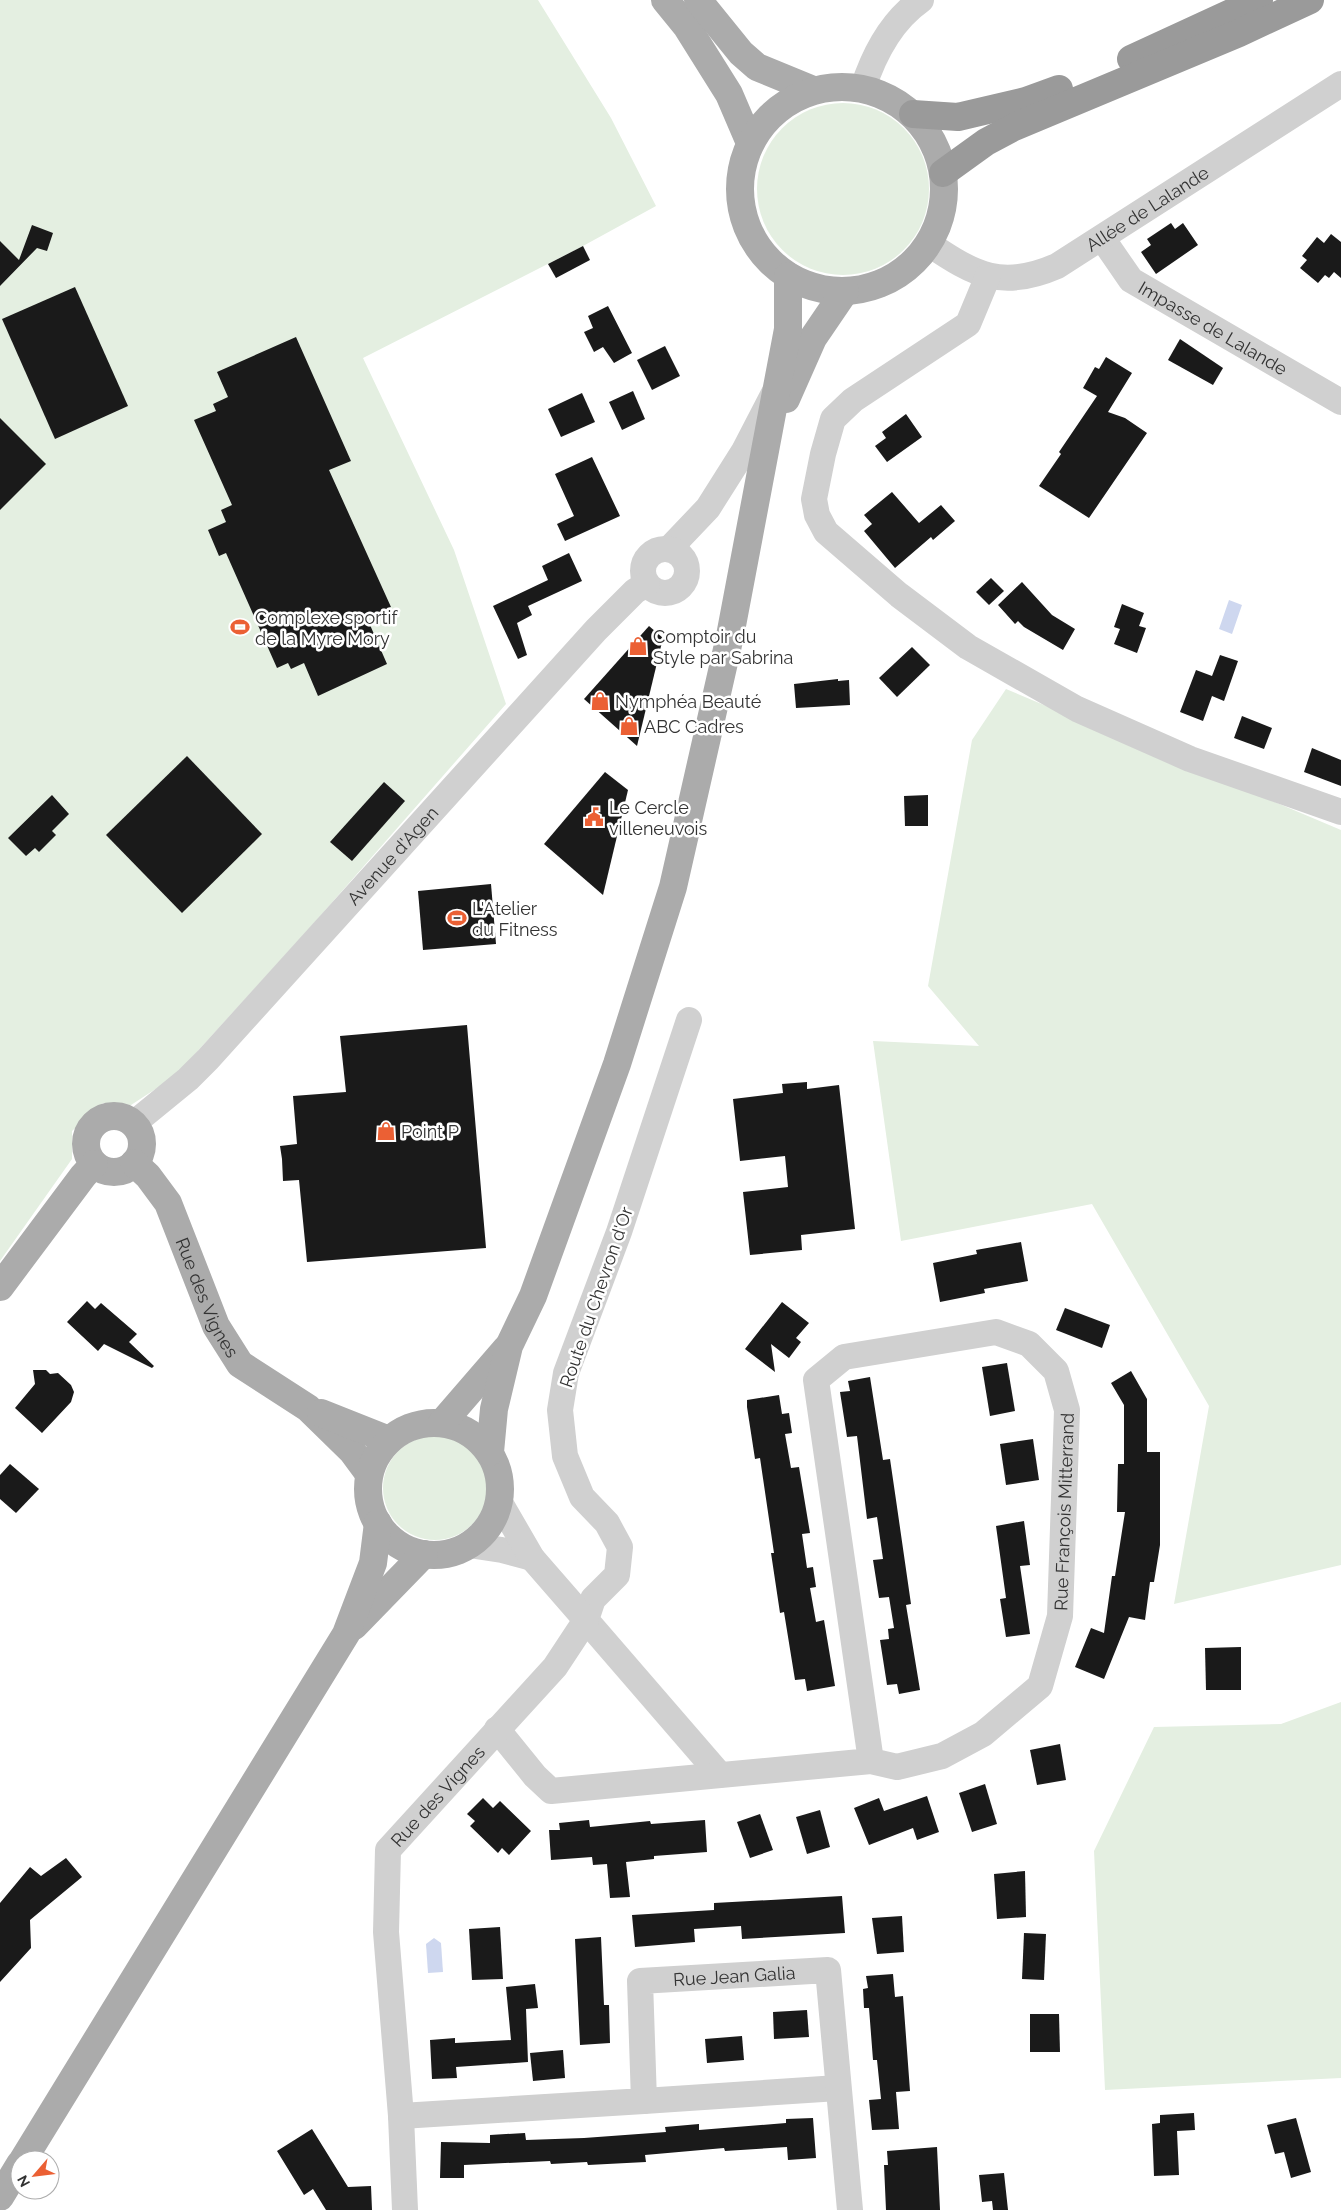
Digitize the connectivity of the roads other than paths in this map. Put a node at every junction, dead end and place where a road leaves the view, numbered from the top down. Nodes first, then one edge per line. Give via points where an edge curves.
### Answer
1 (665, 0) edge
2 (698, 0) edge
3 (921, 0) edge
4 (1259, 0) edge
5 (1310, 0) edge
6 (1341, 84) edge
7 (862, 88) junction
8 (813, 90) junction
9 (913, 114) junction
10 (750, 143) junction
11 (943, 173) junction
12 (1102, 238) junction
13 (929, 244) junction
14 (788, 276) junction
15 (988, 276) junction
16 (846, 291) junction
17 (777, 388) junction
18 (1341, 402) edge
19 (766, 444) junction
20 (669, 550) junction
21 (647, 584) junction
22 (1341, 812) edge
23 (689, 1020) dead end
24 (134, 1124) junction
25 (134, 1163) junction
26 (94, 1164) junction
27 (0, 1287) edge
28 (509, 1346) junction
29 (308, 1408) junction
30 (442, 1422) junction
31 (389, 1440) junction
32 (490, 1452) junction
33 (369, 1474) junction
34 (499, 1501) junction
35 (378, 1523) junction
36 (469, 1545) junction
37 (424, 1554) junction
38 (532, 1558) junction
39 (586, 1620) junction
40 (346, 1634) junction
41 (497, 1729) junction
42 (871, 1761) junction
43 (720, 1775) junction
44 (838, 2088) junction
45 (644, 2100) junction
46 (401, 2116) junction
47 (29, 2150) edge
48 (10, 2180) edge
49 (0, 2197) edge
50 (405, 2210) edge
51 (850, 2210) edge

1 - 10 main road via 687,27 730,94
2 - 8 main road via 741,53 757,67
3 - 7 street via 894,24
4 - 9 highway via 1107,69 1026,101 958,117
5 - 11 highway via 1240,33 1014,127 986,142
6 - 12 street, Allée de Lalande
7 - 8 main road via 838,86
7 - 9 main road via 890,98
8 - 10 main road via 788,102 766,120
9 - 11 main road via 933,141
10 - 14 main road via 741,173 742,205 752,236 767,258
11 - 13 main road via 941,214
12 - 15 street, Allée de Lalande via 1036,276 1010,279
12 - 18 street, Impasse de Lalande via 1131,280
13 - 15 street, Allée de Lalande via 962,266
13 - 16 main road via 897,276 864,289
14 - 16 main road via 816,288
14 - 17 main road via 788,329
15 - 22 street via 968,324 853,400 833,419 814,499 817,515 826,532 968,647 1077,709 1190,759
16 - 19 main road via 813,338
17 - 19 main road
17 - 20 street via 744,451 708,508
19 - 28 main road via 730,636 673,887 618,1064 533,1296
20 - 21 street via 655,552 645,562 643,570
20 - 21 street via 677,552 687,569 681,586 673,592 663,593
21 - 24 street, Avenue d'Agen via 596,630 208,1059
23 - 39 street, Route du Chevron d'Or via 619,1232 566,1373 560,1410 565,1456 582,1497 608,1523 620,1548 617,1575 593,1599
24 - 25 main road via 141,1139 141,1148
24 - 26 main road via 127,1119 110,1116 95,1123 86,1139 88,1157
25 - 26 main road via 127,1169 110,1172
25 - 29 main road, Rue des Vignes via 168,1202 216,1326 240,1364
26 - 27 main road
28 - 30 main road
28 - 32 main road via 494,1409
29 - 31 main road, Rue des Vignes
29 - 33 main road, Rue des Vignes
30 - 31 main road via 404,1429
30 - 32 main road via 477,1438
31 - 33 main road via 376,1456
32 - 34 main road via 497,1467
33 - 35 main road via 370,1508
34 - 36 main road via 494,1518 484,1533
34 - 38 street
35 - 37 main road via 390,1538 406,1549
35 - 40 main road via 373,1563
36 - 37 main road via 440,1555
36 - 38 street
37 - 40 main road
38 - 39 street
39 - 41 street, Rue des Vignes via 555,1667
39 - 43 street
40 - 47 main road
41 - 43 street, Rue François Mitterrand via 535,1776 551,1790
41 - 46 street, Rue des Vignes via 388,1850 386,1932
42 - 42 street, Rue François Mitterrand via 897,1766 942,1756 983,1734 1040,1686 1060,1616 1067,1410 1056,1371 1029,1344 996,1332 844,1357 816,1380
42 - 43 street, Rue François Mitterrand
44 - 45 street
44 - 45 street, Rue Jean Galia via 828,1970 640,1981
44 - 51 street, Rue Jean Galia
45 - 46 street
46 - 50 street, Rue des Vignes
48 - 49 main road

